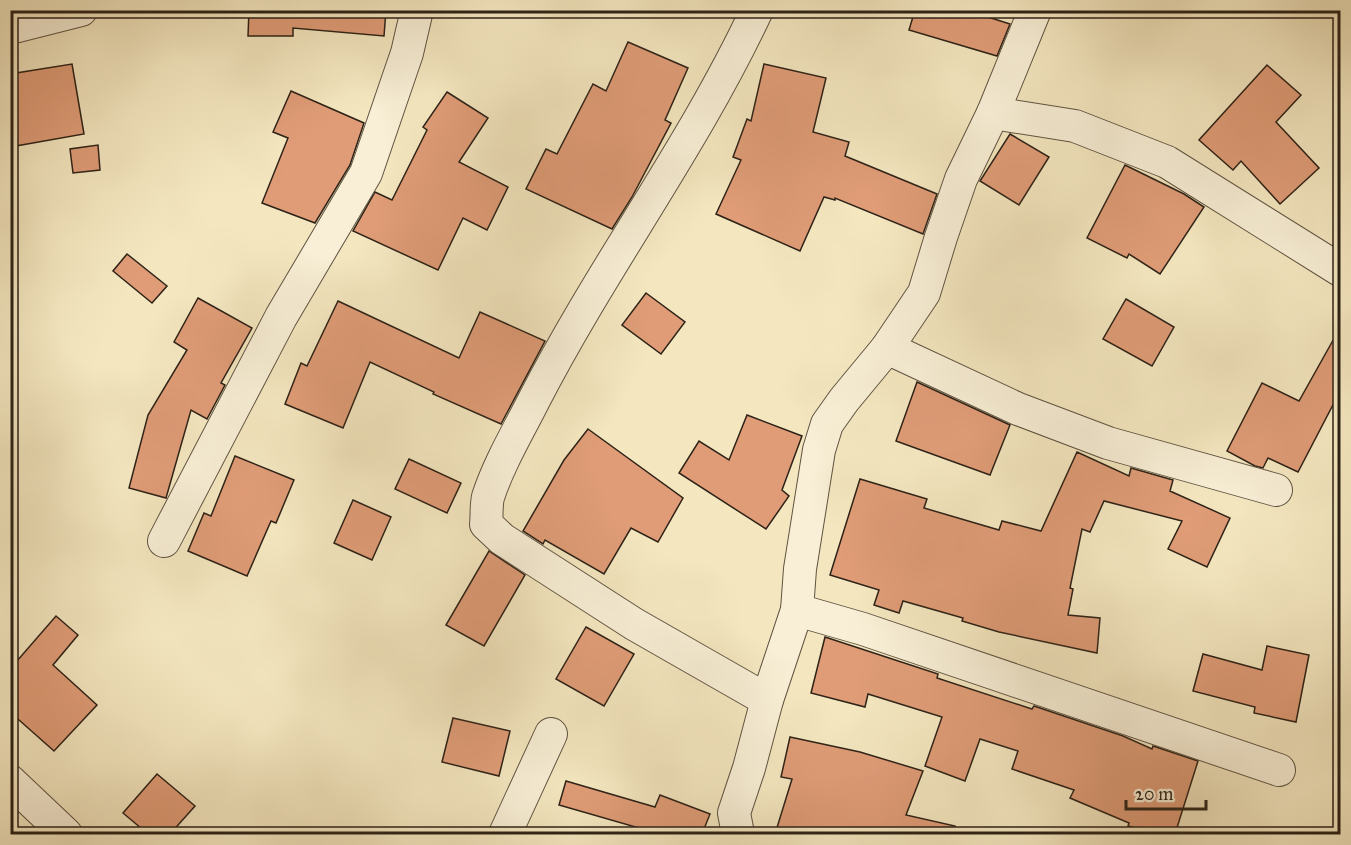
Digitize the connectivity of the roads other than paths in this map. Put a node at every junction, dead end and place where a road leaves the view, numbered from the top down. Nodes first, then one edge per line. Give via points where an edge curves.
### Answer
1 (81, 10) edge
2 (417, 10) edge
3 (757, 10) edge
4 (1035, 10) edge
5 (10, 28) edge
6 (993, 113) junction
7 (1340, 270) edge
8 (887, 348) junction
9 (1276, 489) dead end
10 (164, 541) dead end
11 (797, 610) junction
12 (767, 700) junction
13 (551, 734) dead end
14 (1279, 770) dead end
15 (10, 781) edge
16 (66, 834) edge
17 (505, 834) edge
18 (738, 834) edge

1 - 5 street
2 - 10 street via 394,95 366,174 281,317
3 - 12 street via 687,141 564,343 508,450 488,499 486,524 502,539 634,624
4 - 6 street
6 - 7 street via 1075,126 1167,162
6 - 8 street via 961,179 924,293
8 - 9 street via 1018,409 1108,443
8 - 11 street via 827,424 819,450
11 - 12 street
11 - 14 street
12 - 18 street via 734,813
13 - 17 street
15 - 16 street

